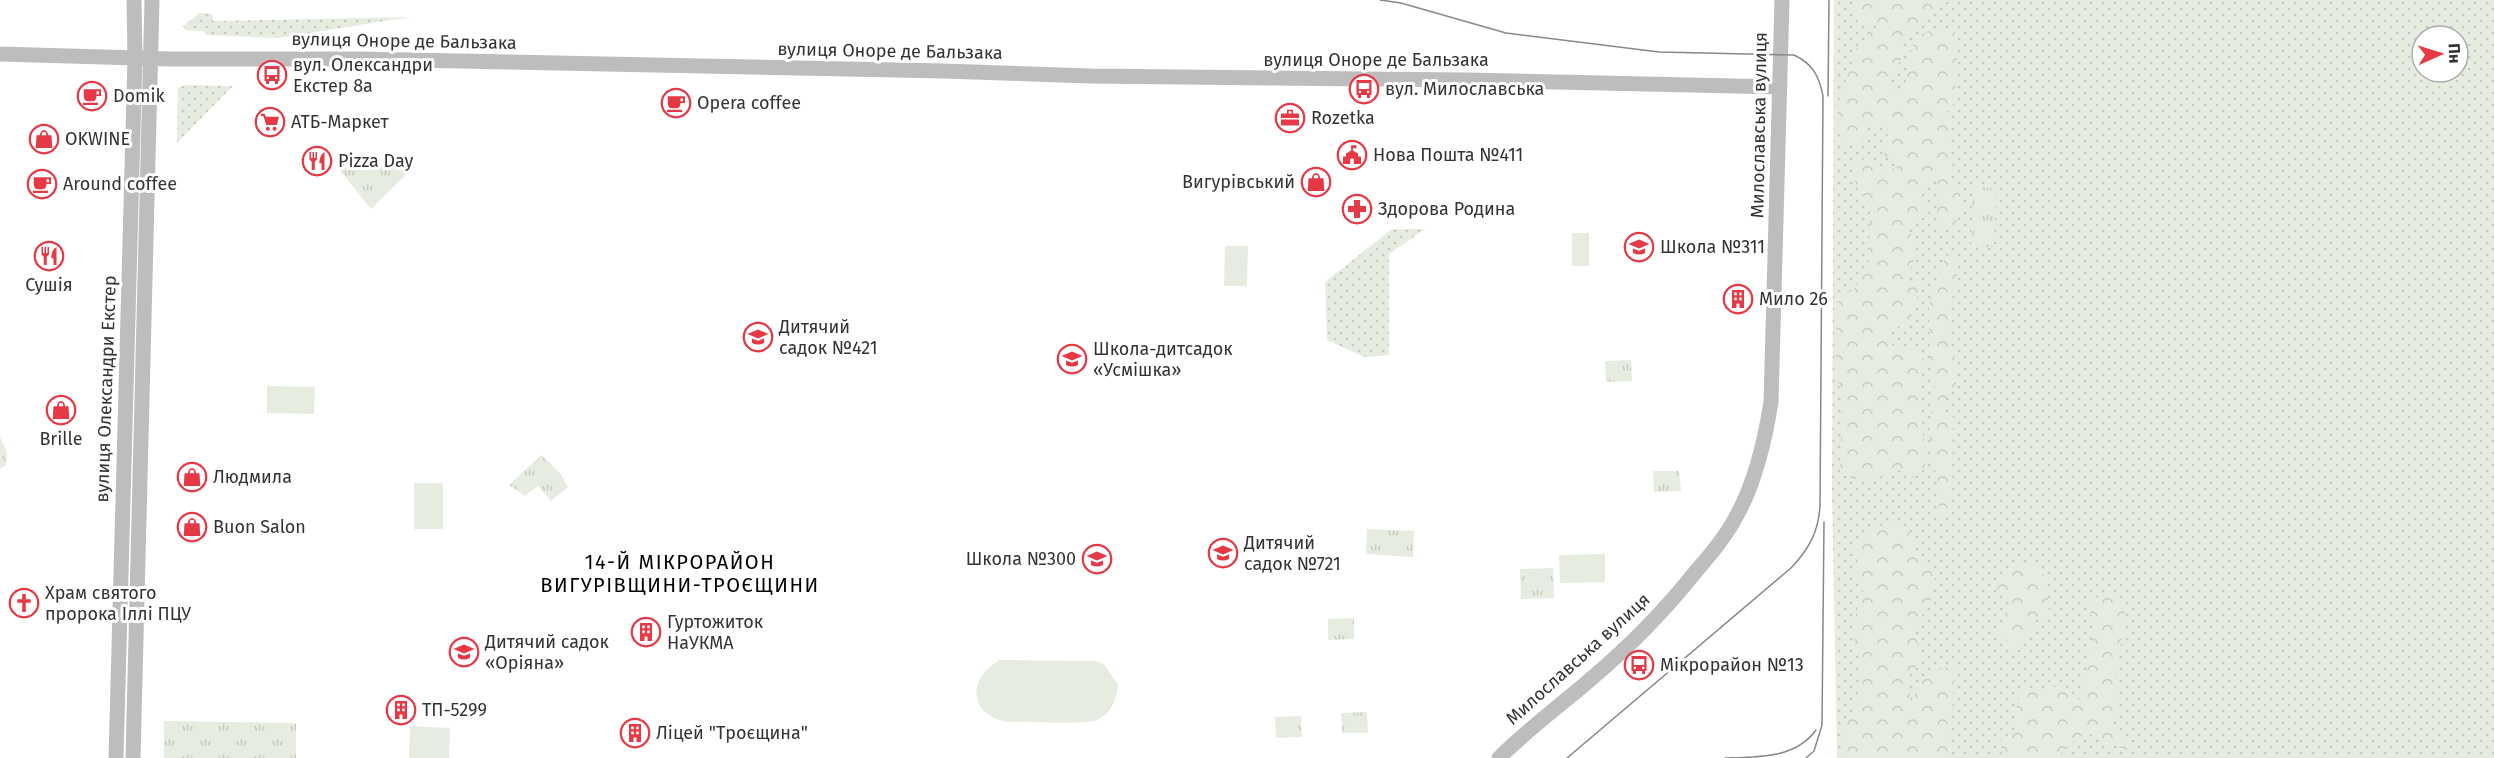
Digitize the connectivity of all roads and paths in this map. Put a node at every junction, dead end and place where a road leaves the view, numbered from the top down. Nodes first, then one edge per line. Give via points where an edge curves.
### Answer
1 (134, 0) edge
2 (152, 0) edge
3 (1782, 0) edge
4 (0, 54) edge
5 (135, 58) junction
6 (152, 58) junction
7 (1780, 87) junction
8 (116, 758) edge
9 (134, 758) edge
10 (1499, 758) edge

1 - 5 street, вулиця Олександри Екстер
2 - 6 street, вулиця Олександри Екстер
3 - 7 street, Милославська вулиця
4 - 5 street, вулиця Оноре де Бальзака
5 - 6 street, вулиця Оноре де Бальзака
5 - 8 street, вулиця Олександри Екстер
6 - 7 street, вулиця Оноре де Бальзака
6 - 9 street, вулиця Олександри Екстер
7 - 10 street, Милославська вулиця via 1771,402 1765,440 1738,514 1672,602

